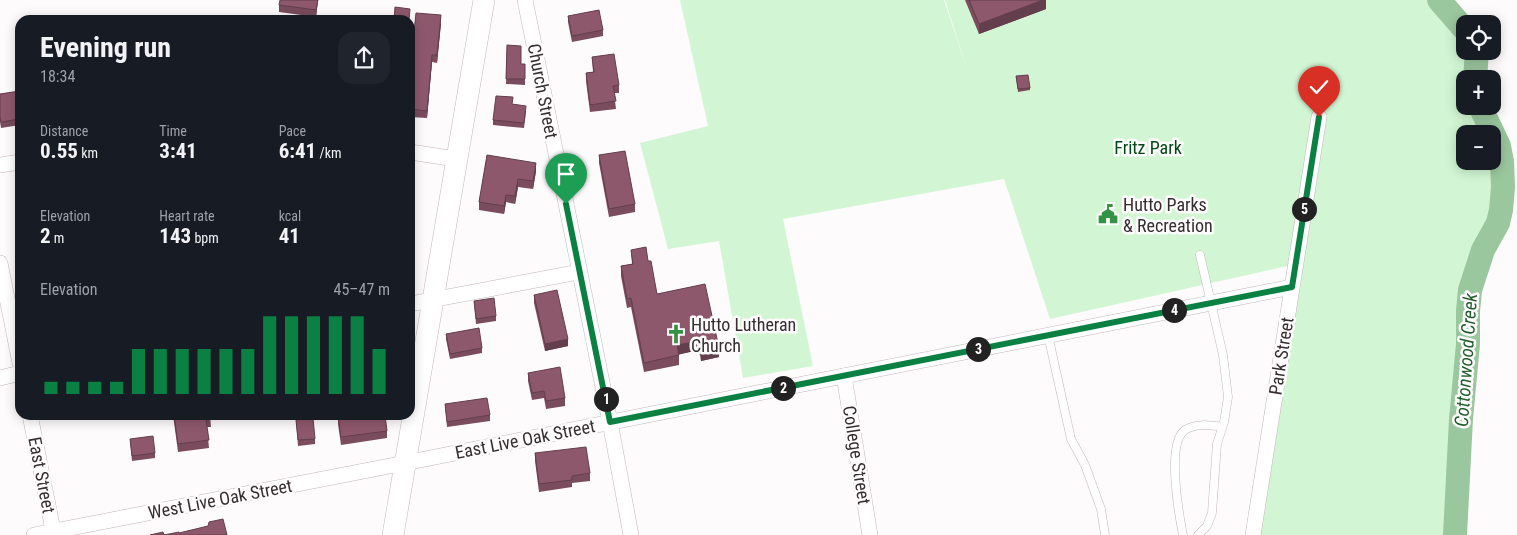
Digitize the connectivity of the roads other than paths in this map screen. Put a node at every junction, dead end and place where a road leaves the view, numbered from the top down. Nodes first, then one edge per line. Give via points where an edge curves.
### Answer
1 (484, 0) edge
2 (525, 0) edge
3 (1319, 117) dead end
4 (415, 153) edge
5 (456, 159) junction
6 (15, 163) edge
7 (0, 165) edge
8 (1200, 255) dead end
9 (0, 263) edge
10 (579, 272) junction
11 (1292, 287) junction
12 (433, 300) junction
13 (415, 303) edge
14 (1210, 303) junction
15 (1048, 335) junction
16 (15, 338) edge
17 (15, 374) edge
18 (844, 376) junction
19 (0, 378) edge
20 (415, 409) edge
21 (31, 420) edge
22 (413, 420) edge
23 (610, 422) junction
24 (1222, 427) junction
25 (406, 463) junction
26 (54, 533) edge
27 (34, 535) edge
28 (393, 535) edge
29 (631, 535) edge
30 (870, 535) edge
31 (1105, 535) edge
32 (1183, 535) edge
33 (1198, 535) edge
34 (1253, 535) edge

1 - 5 main road
2 - 10 street, Church Street
3 - 11 street, Park Street
4 - 5 street
5 - 12 main road
6 - 7 street
8 - 14 lane
9 - 16 street
10 - 12 street
10 - 23 street, Church Street
11 - 14 street, East Live Oak Street
11 - 34 street, Park Street
12 - 13 street
12 - 20 main road
14 - 15 street, East Live Oak Street
14 - 24 lane via 1223,355 1228,397
15 - 18 street, East Live Oak Street
15 - 31 lane via 1071,439 1085,464 1101,509
17 - 19 street
18 - 23 street, East Live Oak Street
18 - 30 street, College Street
21 - 26 street, East Street
22 - 25 main road
23 - 25 street, East Live Oak Street
23 - 29 street, Church Street
24 - 32 lane via 1194,426 1183,431 1176,443 1176,497
24 - 33 lane via 1217,444 1212,513 1207,526
25 - 26 street, West Live Oak Street
25 - 28 main road
26 - 27 street, West Live Oak Street

